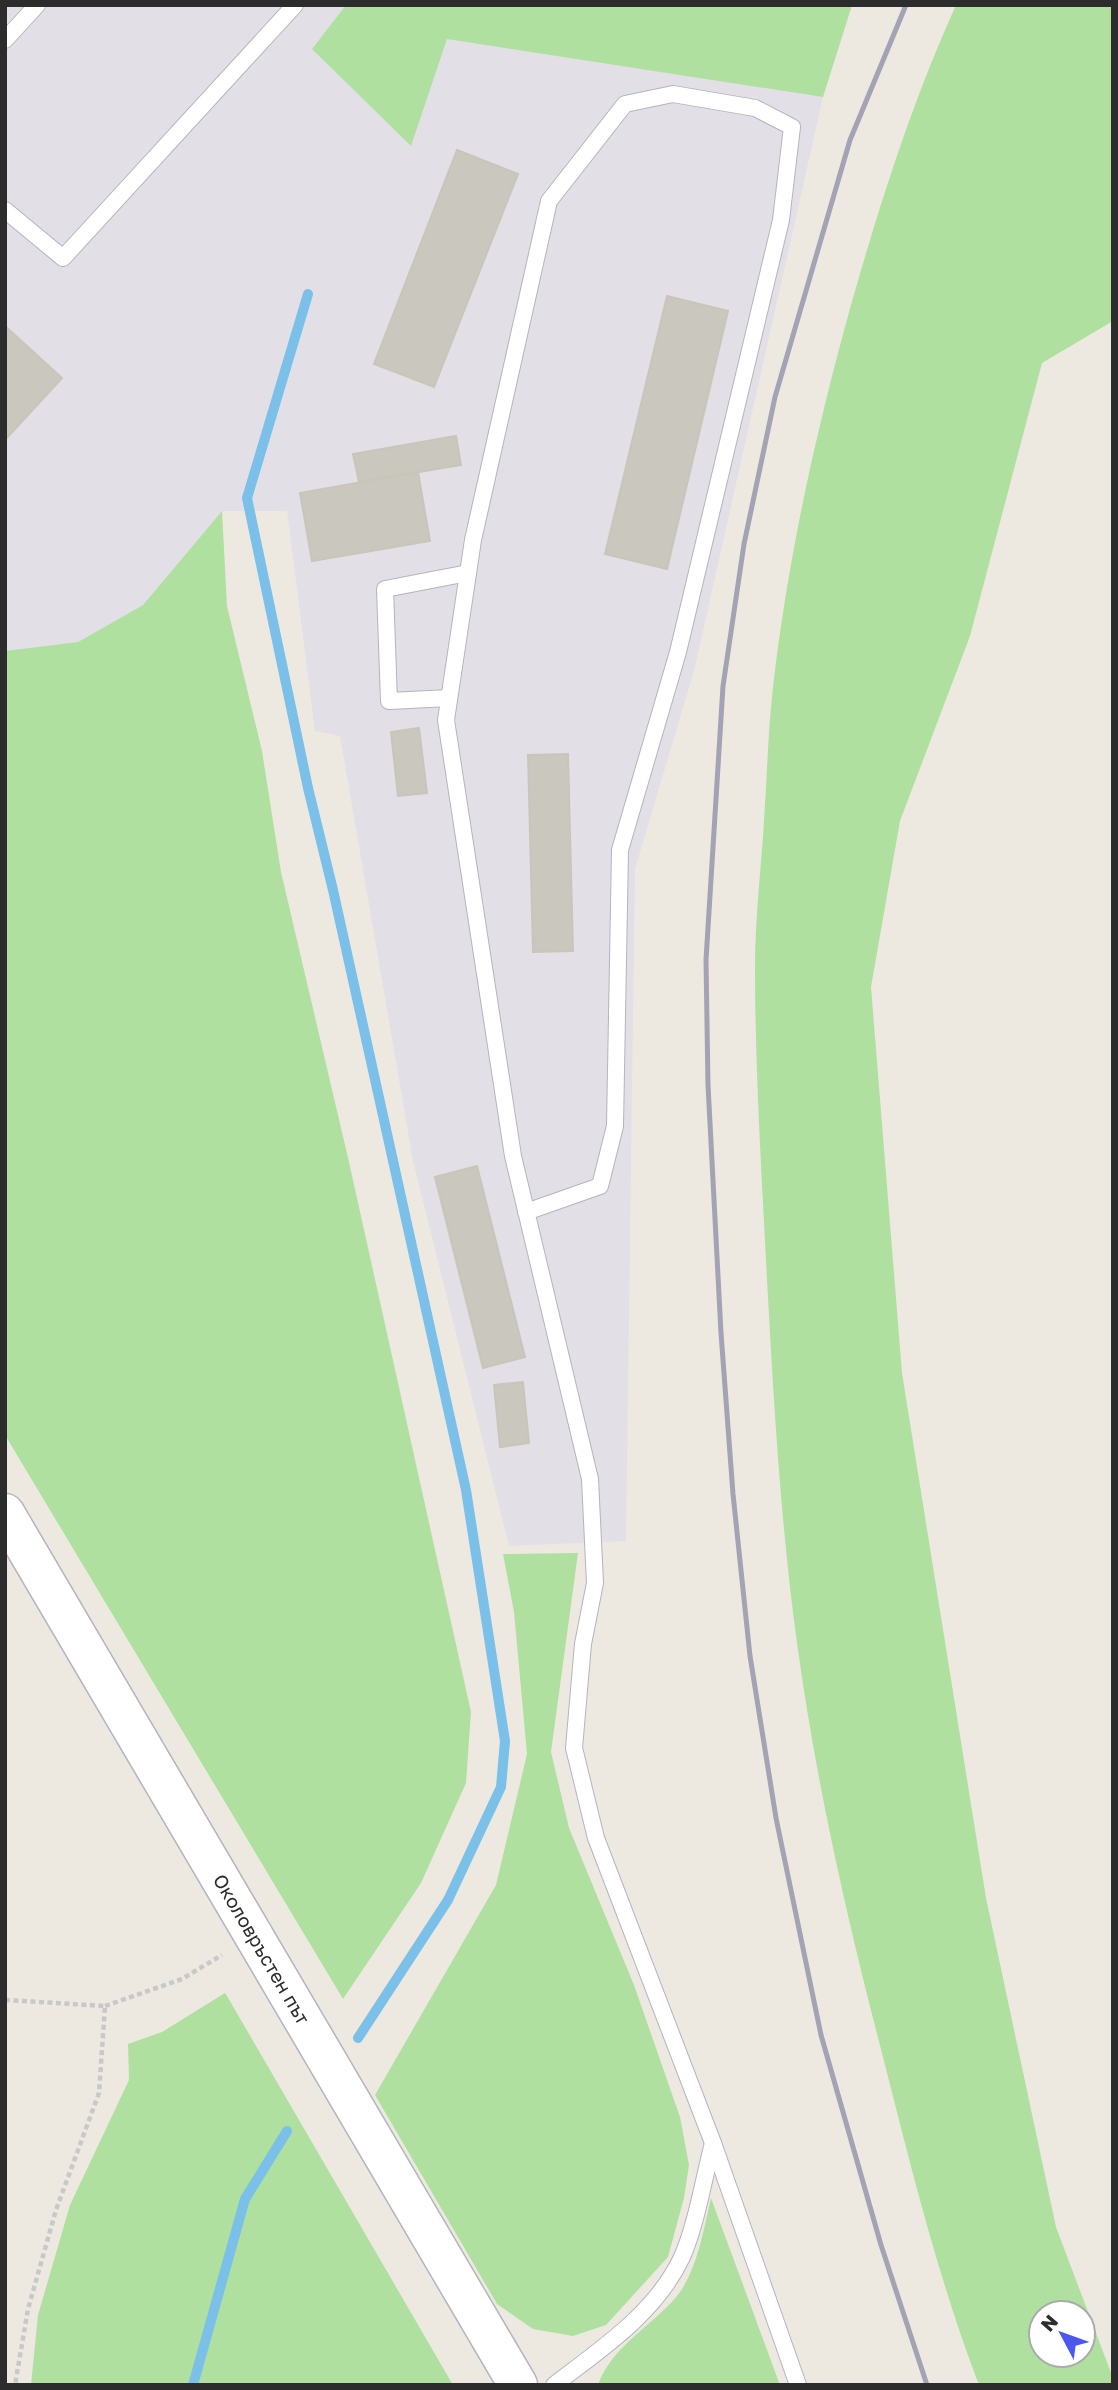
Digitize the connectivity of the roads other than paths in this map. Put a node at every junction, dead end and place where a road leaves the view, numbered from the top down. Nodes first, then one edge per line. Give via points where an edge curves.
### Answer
1 (37, 5) edge
2 (295, 5) edge
3 (5, 40) edge
4 (5, 210) edge
5 (468, 573) junction
6 (449, 698) junction
7 (526, 1212) junction
8 (5, 1513) edge
9 (713, 2143) junction
10 (518, 2385) edge
11 (554, 2385) edge
12 (798, 2385) edge

1 - 3 lane
2 - 4 lane via 63,258
5 - 6 lane
5 - 6 lane via 384,589 389,701
5 - 7 lane via 549,201 625,104 673,94 755,108 792,127 782,220 678,652 620,849 615,1126 600,1186
6 - 7 lane via 446,720 513,1156
7 - 9 lane via 590,1479 595,1583 583,1644 574,1748 596,1838
8 - 10 main road, Околовръстен път
9 - 11 lane via 682,2257 658,2297 616,2338
9 - 12 lane

